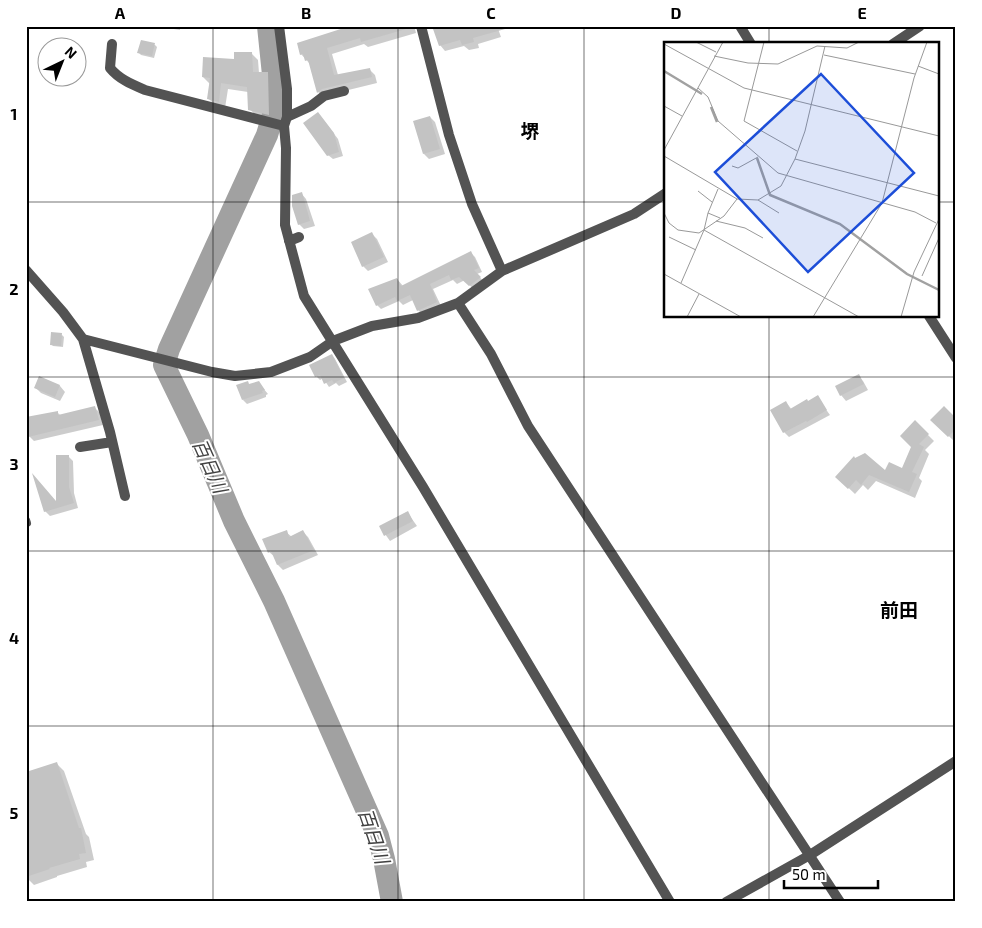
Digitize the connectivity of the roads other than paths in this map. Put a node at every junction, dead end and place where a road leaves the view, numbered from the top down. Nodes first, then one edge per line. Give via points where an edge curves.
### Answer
1 (279, 26) edge
2 (421, 26) edge
3 (740, 26) edge
4 (920, 26) edge
5 (751, 42) edge
6 (896, 42) edge
7 (112, 44) dead end
8 (344, 91) dead end
9 (278, 122) junction
10 (664, 194) edge
11 (299, 237) dead end
12 (289, 241) junction
13 (26, 270) edge
14 (502, 271) junction
15 (458, 303) junction
16 (930, 318) edge
17 (84, 339) junction
18 (333, 341) junction
19 (956, 358) edge
20 (112, 442) junction
21 (80, 447) dead end
22 (125, 496) dead end
23 (956, 761) edge
24 (810, 855) junction
25 (670, 902) edge
26 (726, 902) edge
27 (840, 902) edge

1 - 9 street via 287,89
2 - 14 street via 460,170
3 - 5 street
4 - 6 street
7 - 9 street via 110,68 116,76 133,85
8 - 9 street via 324,96
9 - 12 street via 286,148 285,225
10 - 14 street via 634,214
11 - 12 street
12 - 18 street via 304,296
13 - 17 street
14 - 15 street
15 - 18 street via 418,318 372,326
15 - 24 street via 491,354 528,426
16 - 19 street
17 - 18 street via 235,376 283,368 310,357
17 - 20 street
18 - 25 street
20 - 21 street
20 - 22 street
23 - 24 street
24 - 26 street
24 - 27 street

